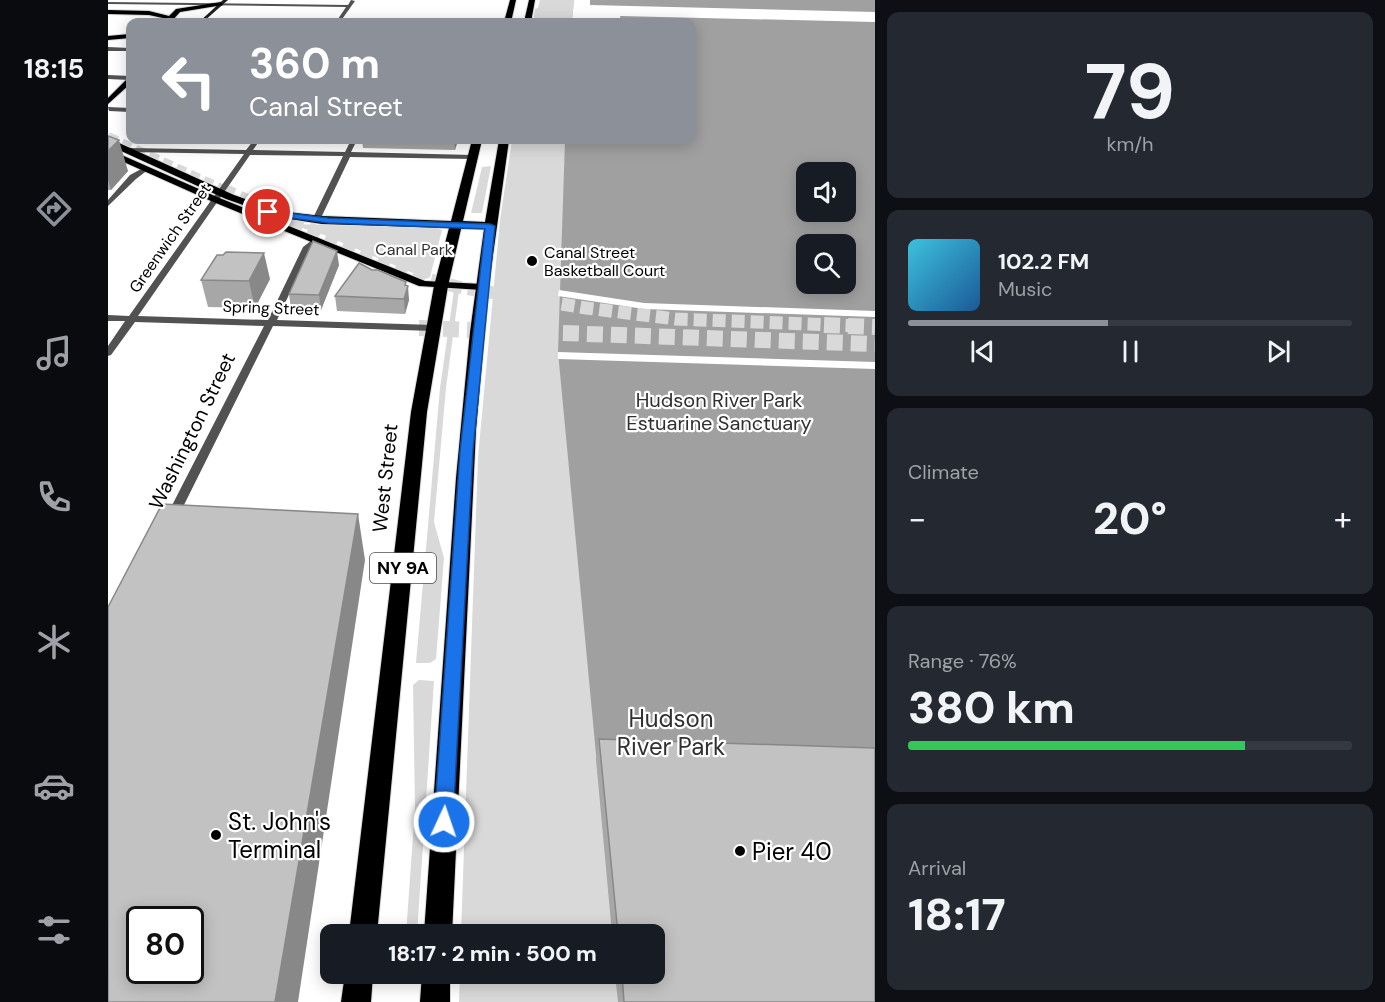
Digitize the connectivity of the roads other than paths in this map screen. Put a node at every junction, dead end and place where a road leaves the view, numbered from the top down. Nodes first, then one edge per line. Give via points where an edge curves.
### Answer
1 (354, 0) edge
2 (513, 0) edge
3 (532, 0) edge
4 (224, 2) edge
5 (108, 3) edge
6 (349, 6) junction
7 (108, 13) edge
8 (159, 14) junction
9 (167, 18) edge
10 (171, 18) edge
11 (206, 18) edge
12 (341, 18) edge
13 (508, 18) edge
14 (528, 18) edge
15 (126, 37) edge
16 (108, 40) edge
17 (126, 42) edge
18 (108, 49) edge
19 (126, 50) edge
20 (108, 77) edge
21 (126, 79) edge
22 (126, 84) edge
23 (126, 93) edge
24 (108, 107) edge
25 (126, 109) edge
26 (108, 141) edge
27 (253, 144) edge
28 (352, 144) edge
29 (476, 144) edge
30 (503, 144) edge
31 (128, 150) junction
32 (108, 152) edge
33 (248, 152) junction
34 (347, 154) junction
35 (473, 157) junction
36 (145, 169) junction
37 (217, 196) junction
38 (108, 204) edge
39 (316, 220) junction
40 (456, 225) junction
41 (490, 226) junction
42 (316, 239) junction
43 (441, 286) junction
44 (482, 287) junction
45 (108, 318) edge
46 (132, 319) junction
47 (270, 323) junction
48 (434, 328) junction
49 (108, 353) edge
50 (165, 529) edge
51 (364, 924) edge
52 (439, 924) edge
53 (358, 984) edge
54 (436, 984) edge
55 (356, 1002) edge
56 (435, 1002) edge

1 - 6 street
2 - 13 highway
3 - 14 highway
4 - 5 street
4 - 6 street
4 - 10 highway via 178,10
4 - 11 main road
5 - 8 highway
6 - 12 street
7 - 8 highway
8 - 9 highway
15 - 16 highway
16 - 17 highway
18 - 19 street
20 - 21 street
22 - 24 main road
23 - 24 main road
24 - 25 street
26 - 31 highway
27 - 33 street, Greenwich Street
28 - 34 street
29 - 35 highway, West Street / NY 9A
30 - 41 highway, NY 9A
31 - 33 street
31 - 37 highway
32 - 36 main road
33 - 34 street
33 - 37 street, Greenwich Street
34 - 35 street
34 - 39 street
35 - 40 highway, West Street / NY 9A
36 - 37 main road
36 - 38 street
37 - 39 highway via 268,212
37 - 42 main road
37 - 46 street, Greenwich Street
39 - 40 highway
40 - 41 highway
40 - 43 highway, West Street / NY 9A
41 - 44 highway, NY 9A
42 - 43 main road via 423,284
42 - 47 street, Washington Street via 307,247
43 - 44 main road
43 - 48 highway, West Street / NY 9A
44 - 52 highway, NY 9A via 461,525
45 - 46 street, Spring Street
46 - 47 street, Spring Street
46 - 49 street, Greenwich Street
47 - 48 street, Spring Street
47 - 50 street, Washington Street
48 - 51 highway, West Street / NY 9A via 417,429
53 - 55 highway
54 - 56 highway

